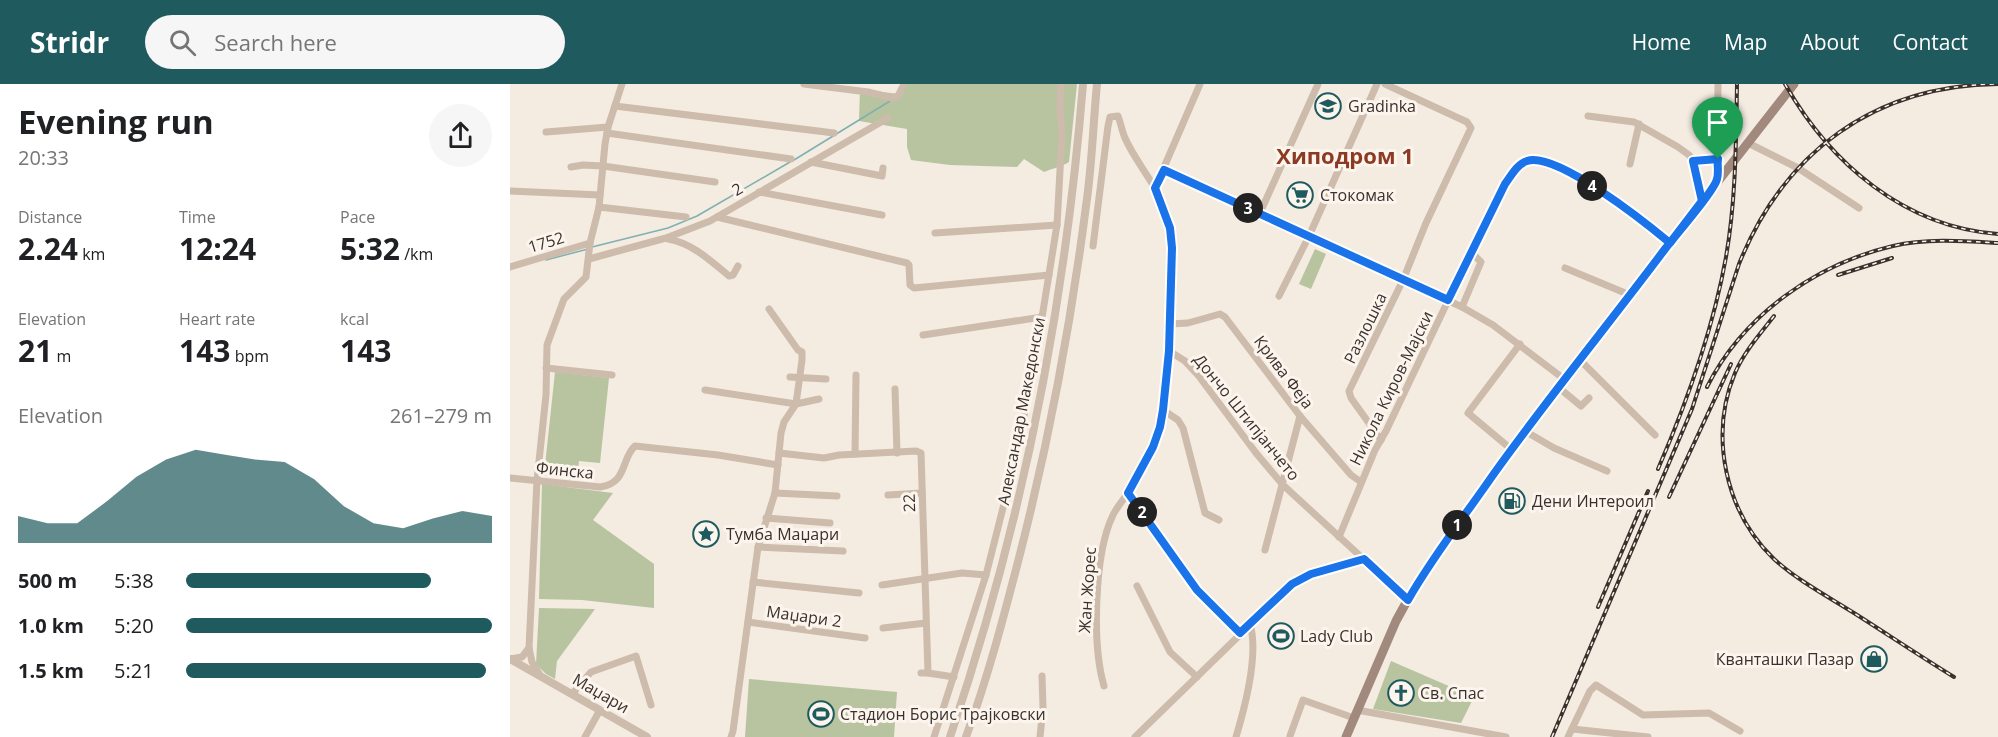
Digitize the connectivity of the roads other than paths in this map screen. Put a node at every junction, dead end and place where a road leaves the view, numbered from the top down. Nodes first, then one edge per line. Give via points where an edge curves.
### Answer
1 (622, 84) edge
2 (804, 84) edge
3 (904, 84) edge
4 (1061, 84) edge
5 (1083, 84) edge
6 (1097, 84) edge
7 (1200, 84) edge
8 (1318, 84) edge
9 (1377, 84) edge
10 (1385, 84) edge
11 (1718, 84) edge
12 (1794, 84) edge
13 (615, 106) junction
14 (1588, 116) dead end
15 (888, 118) dead end
16 (1639, 124) junction
17 (608, 130) junction
18 (546, 132) dead end
19 (834, 133) dead end
20 (1748, 143) junction
21 (1718, 156) junction
22 (791, 159) dead end
23 (1693, 161) junction
24 (1733, 161) junction
25 (812, 162) junction
26 (1630, 164) dead end
27 (603, 166) junction
28 (571, 167) dead end
29 (883, 168) dead end
30 (1164, 170) junction
31 (1717, 180) junction
32 (715, 182) dead end
33 (1155, 188) junction
34 (510, 190) edge
35 (759, 192) junction
36 (600, 195) junction
37 (1702, 201) junction
38 (599, 207) junction
39 (1858, 208) dead end
40 (1260, 213) junction
41 (882, 215) dead end
42 (686, 217) dead end
43 (717, 217) junction
44 (1057, 225) junction
45 (935, 233) dead end
46 (1309, 236) junction
47 (666, 238) junction
48 (590, 243) junction
49 (1670, 243) junction
50 (1093, 246) dead end
51 (1471, 252) junction
52 (589, 259) junction
53 (738, 266) dead end
54 (510, 267) edge
55 (1565, 268) dead end
56 (1049, 275) junction
57 (1403, 280) junction
58 (1630, 295) junction
59 (1279, 296) dead end
60 (1448, 300) junction
61 (1462, 307) junction
62 (769, 309) dead end
63 (1042, 317) junction
64 (1170, 324) junction
65 (922, 335) dead end
66 (1520, 344) junction
67 (1169, 351) junction
68 (1579, 359) junction
69 (546, 368) junction
70 (612, 375) dead end
71 (856, 375) dead end
72 (790, 377) dead end
73 (800, 378) junction
74 (826, 379) dead end
75 (1561, 383) junction
76 (895, 389) dead end
77 (705, 390) dead end
78 (1589, 398) dead end
79 (819, 399) dead end
80 (796, 404) junction
81 (1163, 410) junction
82 (1300, 417) junction
83 (1526, 431) junction
84 (1655, 435) dead end
85 (1381, 440) junction
86 (1511, 449) junction
87 (779, 453) junction
88 (897, 453) junction
89 (855, 454) junction
90 (778, 465) junction
91 (1607, 471) dead end
92 (510, 478) edge
93 (537, 480) junction
94 (1361, 482) junction
95 (1283, 485) junction
96 (775, 493) junction
97 (922, 493) junction
98 (1128, 493) junction
99 (888, 495) dead end
100 (837, 496) dead end
101 (766, 518) junction
102 (1219, 520) dead end
103 (830, 522) dead end
104 (1339, 537) junction
105 (759, 547) junction
106 (1265, 550) dead end
107 (843, 551) dead end
108 (1364, 559) junction
109 (986, 574) junction
110 (926, 578) junction
111 (753, 582) junction
112 (882, 585) dead end
113 (1137, 586) dead end
114 (859, 593) dead end
115 (1408, 600) junction
116 (748, 622) junction
117 (926, 623) junction
118 (1250, 624) junction
119 (883, 628) dead end
120 (1240, 633) junction
121 (865, 638) dead end
122 (529, 648) junction
123 (510, 659) edge
124 (540, 675) junction
125 (1042, 676) dead end
126 (954, 677) junction
127 (1197, 677) junction
128 (1104, 686) dead end
129 (573, 693) junction
130 (651, 705) dead end
131 (600, 710) junction
132 (1355, 714) junction
133 (1572, 729) junction
134 (1740, 731) dead end
135 (1290, 736) edge
136 (585, 737) edge
137 (647, 737) edge
138 (731, 737) edge
139 (934, 737) edge
140 (950, 737) edge
141 (966, 737) edge
142 (1040, 737) edge
143 (1135, 737) edge
144 (1236, 737) edge
145 (1346, 737) edge
146 (1506, 737) edge
147 (1568, 737) edge
148 (1648, 737) edge

1 - 13 street
2 - 3 street via 892,98 898,96
4 - 44 street
5 - 140 street, Александар Македонски via 1064,265 1028,460 986,626
6 - 141 street, Александар Македонски via 1087,205 1042,462 982,694
7 - 30 street
8 - 40 street
9 - 46 street
10 - 57 street, Разлошка via 1470,124 1471,131
11 - 21 street
12 - 20 main road
13 - 17 street
13 - 19 street
14 - 16 street
15 - 25 street, 2
16 - 23 street via 1678,147
16 - 26 street
17 - 18 street
17 - 22 street
17 - 27 street
20 - 24 main road
20 - 39 street via 1797,168
21 - 23 street
21 - 24 street
21 - 31 street
23 - 37 street
24 - 31 main road
25 - 29 street via 882,176
25 - 35 street, 2
27 - 28 street
27 - 32 street
27 - 36 street
30 - 33 street
30 - 40 street
31 - 37 main road
33 - 50 street, Жан Жорес via 1126,140 1118,116 1110,117
33 - 64 street, Жан Жорес via 1170,228
34 - 36 street
35 - 41 street
35 - 43 street, 2
36 - 38 street
37 - 49 main road
38 - 42 street
38 - 48 street
40 - 46 street
43 - 47 street, 2
43 - 56 street via 908,263 910,285 914,288
44 - 45 street
44 - 56 street
46 - 57 street
46 - 59 street
47 - 52 street, 2
47 - 53 street via 700,253 729,276
48 - 52 street
48 - 54 street, 1752
49 - 51 street, Никола Киров-Мајски via 1615,200 1550,162 1534,159 1524,161 1505,184
49 - 58 main road
51 - 60 street, Никола Киров-Мајски
51 - 61 street via 1481,262
52 - 69 street via 586,276 564,298 550,333
55 - 58 street
56 - 63 street
57 - 60 street
57 - 85 street, Разлошка via 1349,391
58 - 68 main road
60 - 61 street
60 - 85 street, Никола Киров-Мајски
61 - 66 street
62 - 73 street via 802,354
63 - 65 street
63 - 109 street via 1016,454
64 - 67 street, Жан Жорес
64 - 82 street, Крива Феја via 1222,315
66 - 75 street
66 - 86 street via 1468,413
67 - 81 street, Жан Жорес
67 - 95 street, Дончо Штипјанчето via 1198,375
68 - 75 main road
68 - 84 street
69 - 70 street
69 - 93 street
71 - 89 street
72 - 73 street
73 - 74 street
73 - 80 street
75 - 78 street via 1581,406
75 - 83 main road
76 - 88 street
77 - 80 street
79 - 80 street
80 - 87 street via 783,427
81 - 98 street, Жан Жорес via 1153,447
81 - 102 street via 1182,423 1205,513
82 - 94 street, Крива Феја via 1350,476
82 - 95 street
83 - 86 main road
83 - 91 street
85 - 94 street, Никола Киров-Мајски
86 - 115 main road
87 - 89 street, 22 via 824,458
87 - 90 street
88 - 89 street, 22
88 - 97 street, 22 via 921,453
90 - 93 street, Финска via 635,446 609,486
90 - 96 street
92 - 93 street, Финска
93 - 122 street
94 - 104 street, Никола Киров-Мајски
95 - 104 street, Дончо Штипјанчето
95 - 106 street
96 - 100 street
96 - 101 street
97 - 99 street
97 - 110 street, 22
98 - 120 street via 1197,590
98 - 128 street, Жан Жорес via 1114,513 1103,544 1097,630
101 - 103 street
101 - 105 street
104 - 108 street, Дончо Штипјанчето
105 - 107 street
105 - 111 street
108 - 115 street, Дончо Штипјанчето
108 - 118 street via 1298,580
109 - 110 street
109 - 126 street
110 - 112 street
110 - 117 street, 22
111 - 114 street
111 - 116 street
113 - 127 street via 1170,652
115 - 132 main road
116 - 121 street, Маџари 2
116 - 138 street, Маџари 2
117 - 119 street
117 - 126 street, 22 via 925,673
118 - 120 street
118 - 144 street via 1254,635 1249,683
120 - 127 street
122 - 123 street, Маџари via 522,657
122 - 124 street
123 - 124 street, Маџари
124 - 129 street, Маџари
125 - 142 street
126 - 139 street
127 - 143 street
129 - 130 street via 591,672 636,656
129 - 131 street, Маџари
131 - 136 street
131 - 137 street, Маџари
132 - 135 street via 1303,700
132 - 145 main road
132 - 146 street
133 - 134 street via 1596,685 1643,715 1709,713
133 - 147 street
133 - 148 street

